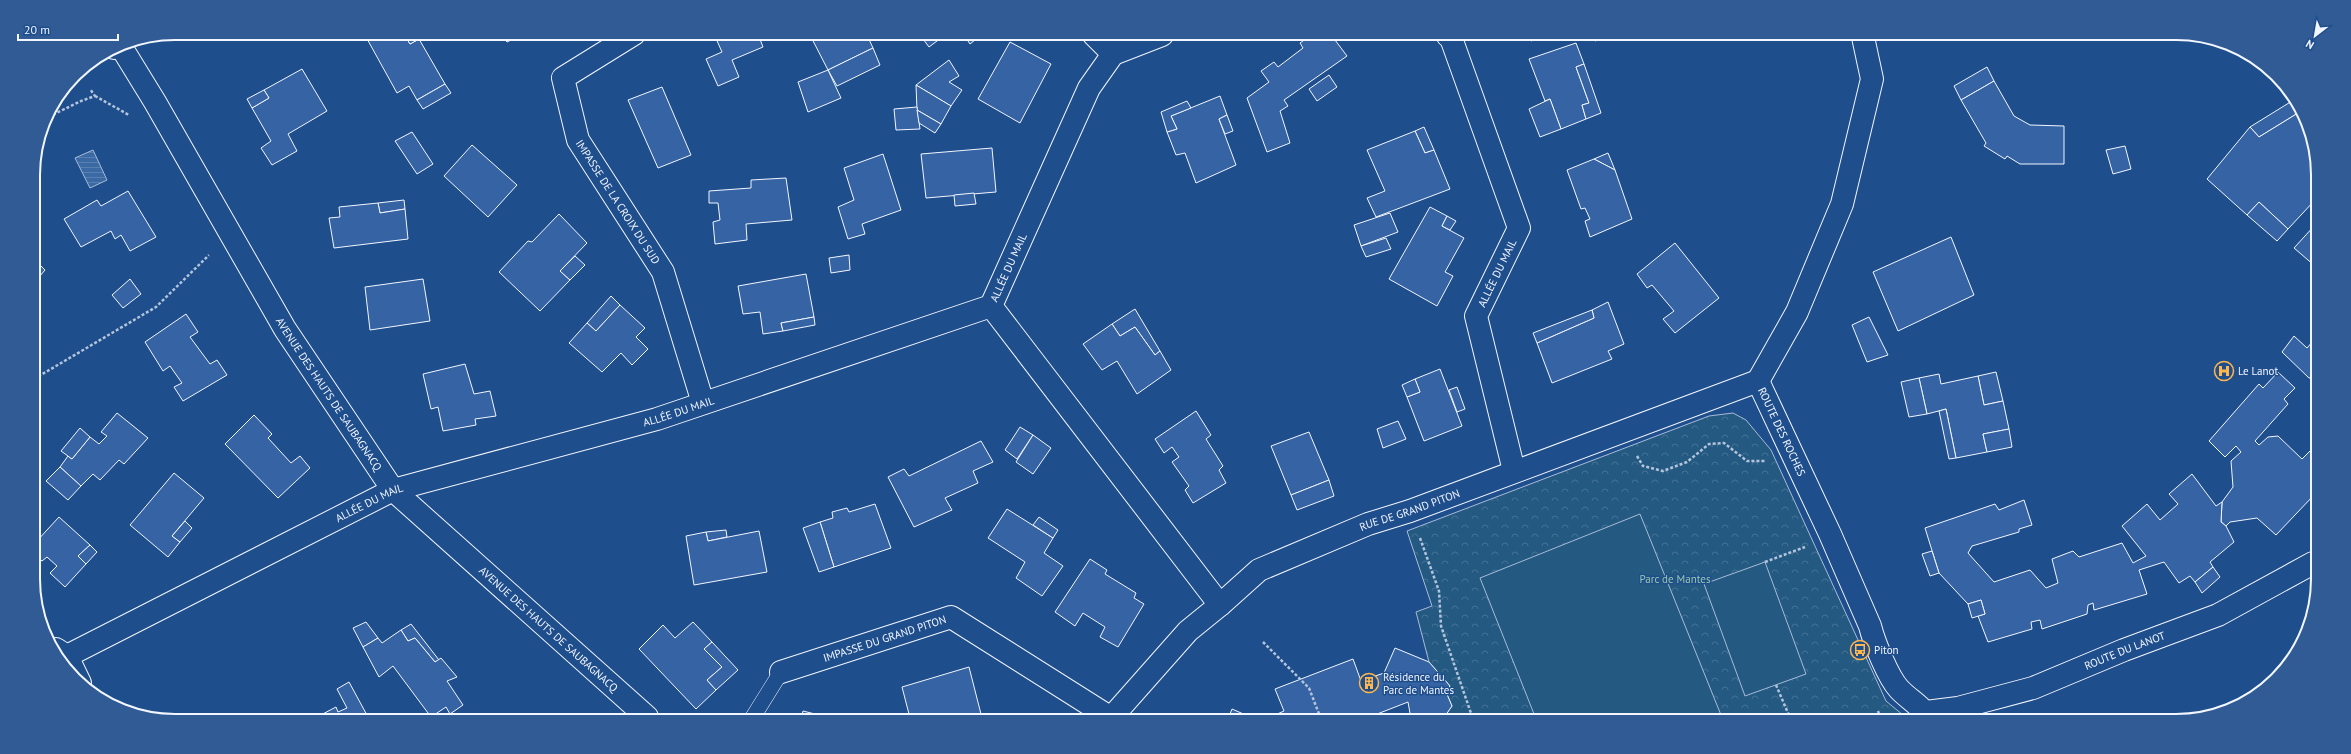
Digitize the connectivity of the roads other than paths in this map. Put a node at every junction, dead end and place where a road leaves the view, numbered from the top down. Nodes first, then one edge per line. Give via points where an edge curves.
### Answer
1 (624, 40) edge
2 (1099, 40) edge
3 (1149, 40) edge
4 (1452, 40) edge
5 (1864, 40) edge
6 (122, 50) edge
7 (1113, 54) junction
8 (992, 306) junction
9 (1758, 381) junction
10 (703, 403) junction
11 (1514, 471) junction
12 (393, 490) junction
13 (2311, 564) edge
14 (1220, 605) junction
15 (62, 653) edge
16 (781, 672) joint
17 (644, 714) edge
18 (755, 714) edge
19 (1105, 714) edge
20 (1115, 714) edge
21 (1926, 714) edge
22 (1936, 714) edge

1 - 10 street, IMPASSE DE LA CROIX DU SUD via 563,78 578,140 663,272
2 - 7 street
3 - 7 street
4 - 11 street, ALLÉE DU MAIL via 1519,228 1476,316
5 - 9 street, ROUTE DES ROCHES via 1872,79 1842,204 1797,312
6 - 12 street, AVENUE DES HAUTS DE SAUBAGNACQ via 155,102 285,329
7 - 8 street, ALLÉE DU MAIL via 1089,88
8 - 10 street, ALLÉE DU MAIL
8 - 14 street
9 - 11 street, RUE DE GRAND PITON
9 - 21 street, ROUTE DES ROCHES via 1870,626 1873,641 1898,688
10 - 12 street, ALLÉE DU MAIL via 657,419
11 - 14 street, RUE DE GRAND PITON via 1410,511 1368,524 1259,570
12 - 15 street, ALLÉE DU MAIL
12 - 17 street, AVENUE DES HAUTS DE SAUBAGNACQ
13 - 22 street, ROUTE DU LANOT via 2218,615 2033,688
14 - 20 street, RUE DE GRAND PITON via 1188,631
16 - 18 lane, IMPASSE DU GRAND PITON
16 - 19 street, IMPASSE DU GRAND PITON via 950,617

